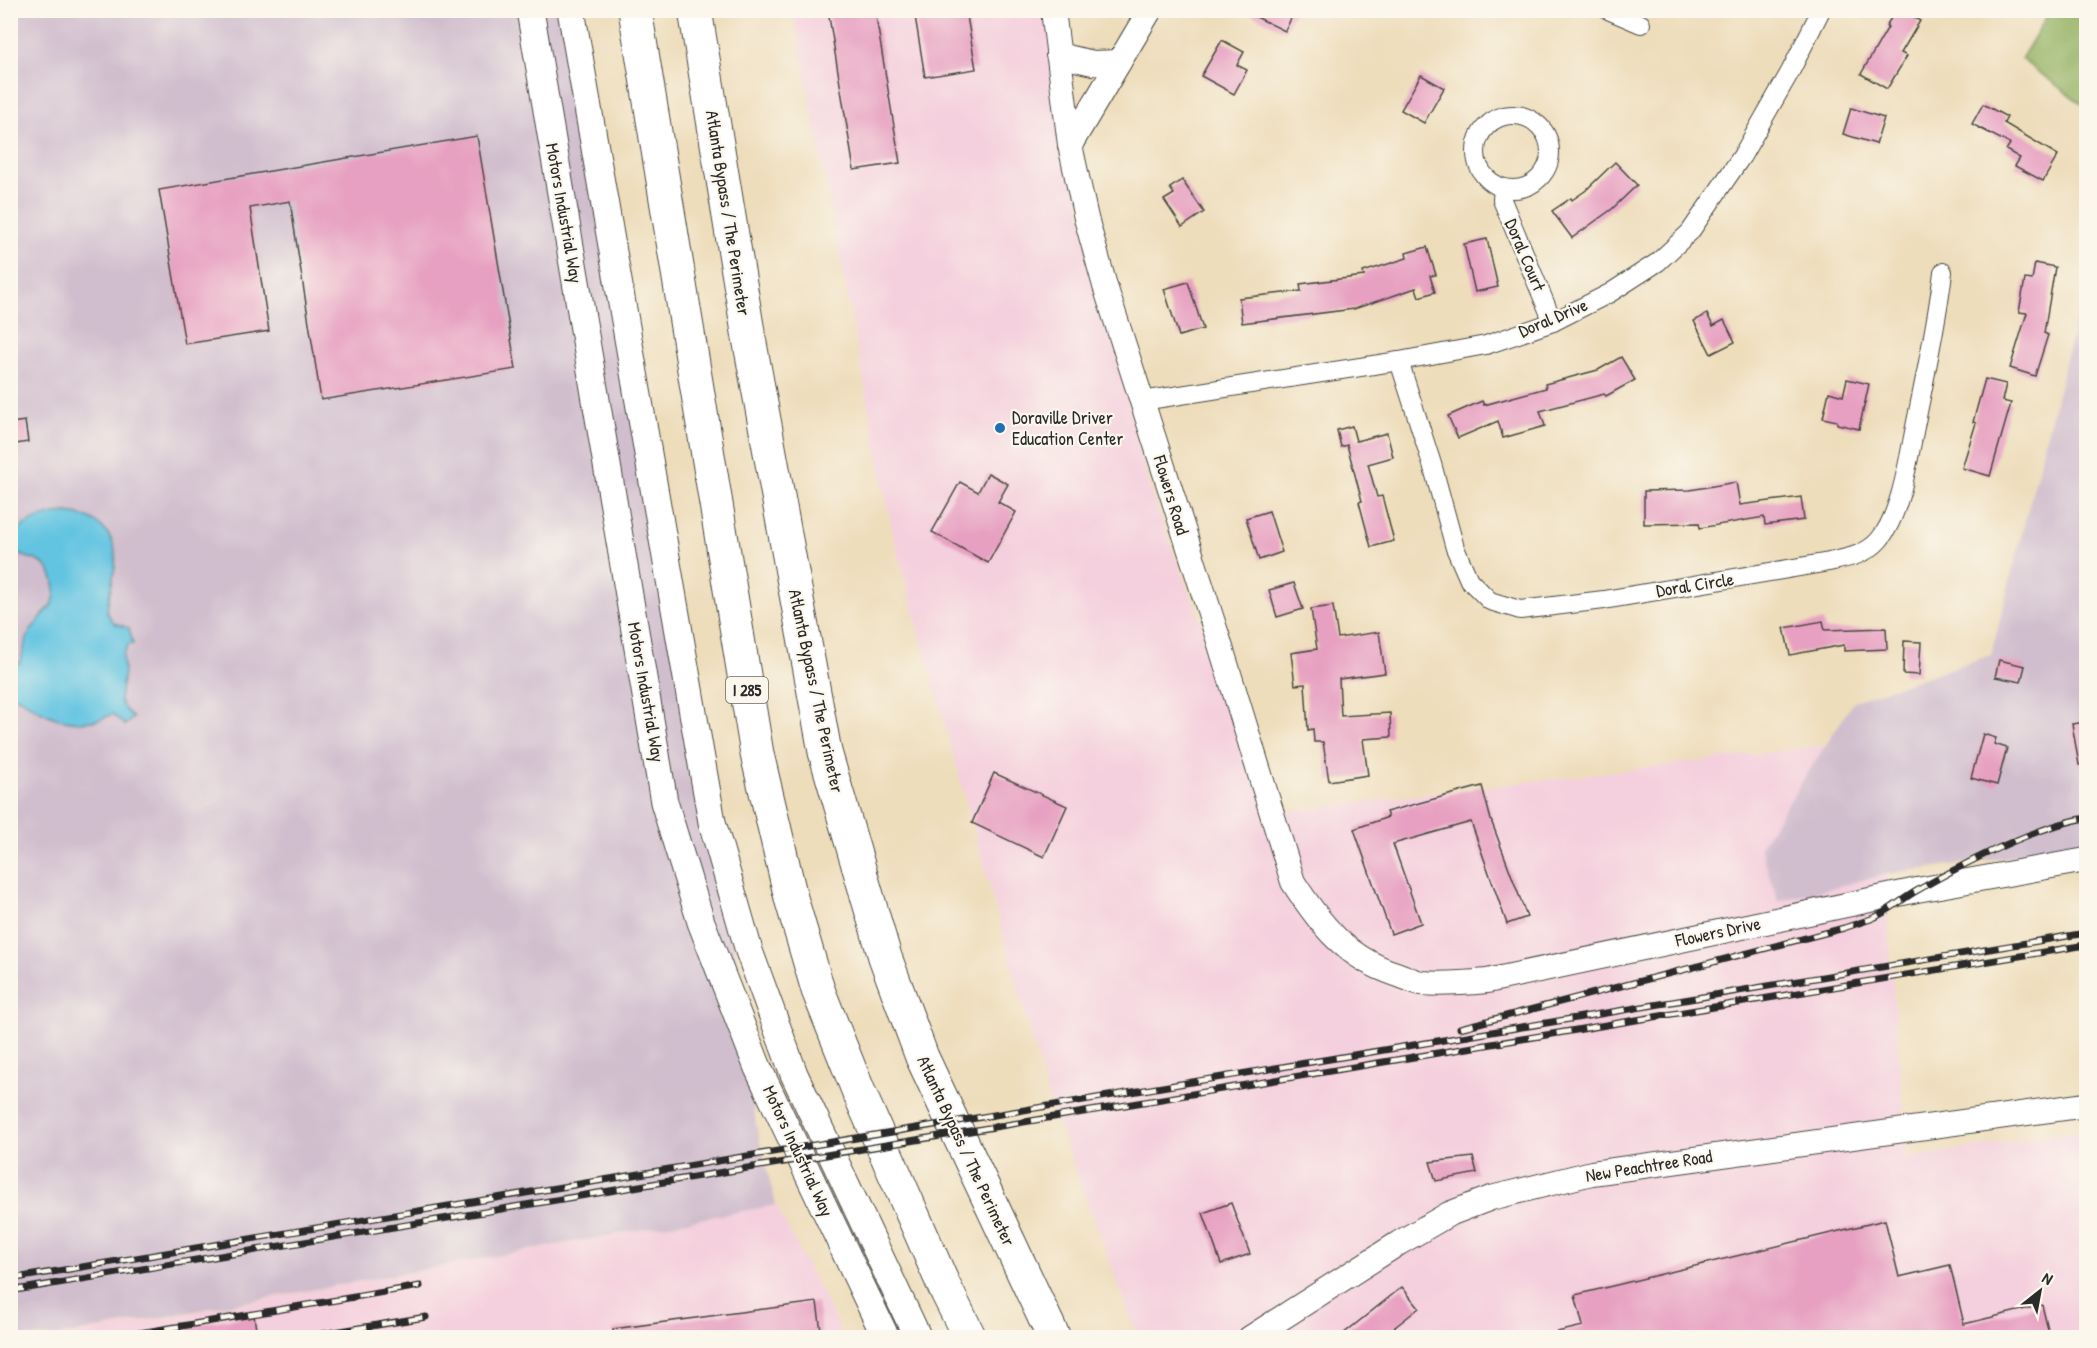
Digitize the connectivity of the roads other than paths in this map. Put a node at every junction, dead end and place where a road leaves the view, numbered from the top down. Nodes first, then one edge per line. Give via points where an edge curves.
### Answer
1 (530, 10) edge
2 (572, 10) edge
3 (635, 10) edge
4 (695, 10) edge
5 (1053, 10) edge
6 (1150, 10) edge
7 (1608, 10) edge
8 (1821, 10) edge
9 (1641, 24) dead end
10 (1058, 55) junction
11 (1119, 62) junction
12 (1070, 146) junction
13 (1503, 188) junction
14 (1943, 272) dead end
15 (1553, 322) junction
16 (1399, 361) junction
17 (1142, 401) junction
18 (2086, 860) edge
19 (1353, 954) joint
20 (2086, 1105) edge
21 (886, 1338) edge
22 (918, 1338) edge
23 (970, 1338) edge
24 (1054, 1338) edge
25 (1250, 1338) edge

1 - 21 main road, Motors Industrial Way via 664,801 701,922 759,1068
2 - 22 main road, Motors Industrial Way via 712,822 749,951 794,1074
3 - 23 highway, I 285 via 758,754 791,898 818,990 858,1090
4 - 24 highway, Atlanta Bypass / The Perimeter via 749,339 825,753 885,957 922,1057
5 - 10 street, Flowers Road
6 - 11 street
7 - 9 street
8 - 15 street, Doral Drive via 1742,156 1690,232 1658,262 1610,293
10 - 11 street via 1093,63
10 - 12 street, Flowers Road
11 - 12 street
12 - 17 street, Flowers Road via 1102,275
13 - 13 street, Doral Court via 1531,185 1549,163 1546,134 1524,116 1495,119 1477,141 1480,170
13 - 15 street, Doral Court via 1502,200
14 - 16 street, Doral Circle via 1906,469 1893,514 1879,540 1858,555 1829,562 1604,600 1520,610 1490,601 1469,580 1455,548
15 - 16 street, Doral Drive via 1486,345
16 - 17 street, Doral Drive
17 - 19 street, Flowers Road via 1293,882 1314,915
18 - 19 street, Flowers Drive via 1917,890 1487,981 1421,983
20 - 25 street, New Peachtree Road via 1592,1173 1491,1198 1449,1214 1399,1243

